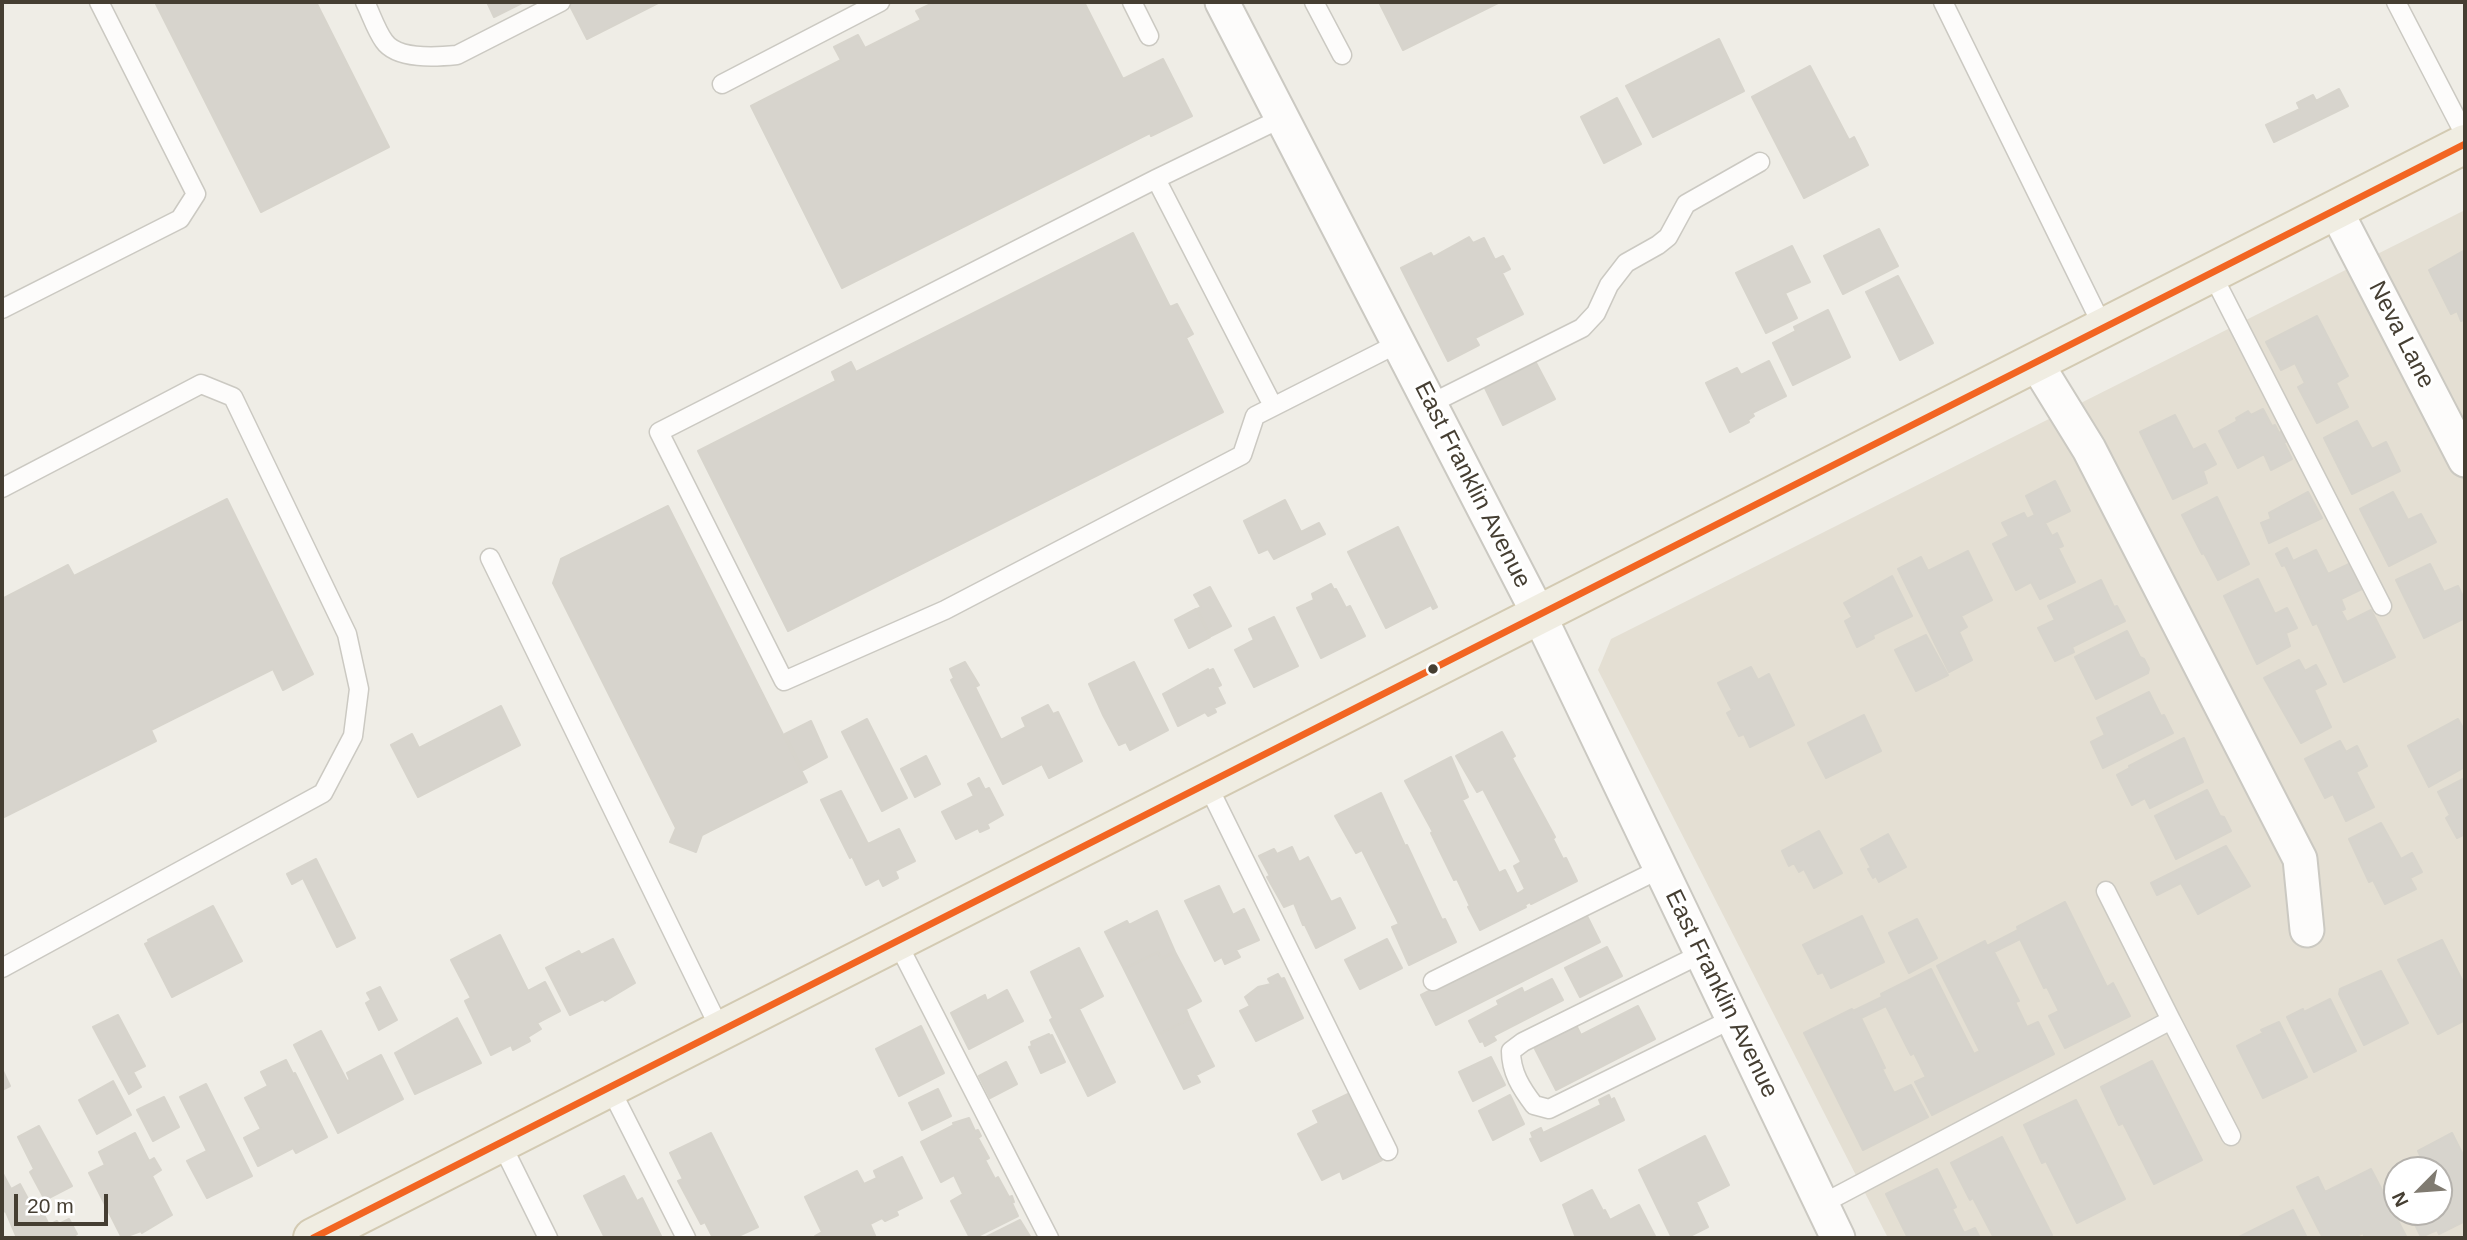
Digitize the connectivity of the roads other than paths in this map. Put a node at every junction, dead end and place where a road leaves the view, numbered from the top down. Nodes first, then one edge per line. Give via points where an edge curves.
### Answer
1 (99, 2) edge
2 (365, 2) edge
3 (561, 2) edge
4 (880, 2) edge
5 (1132, 2) edge
6 (1222, 2) edge
7 (1314, 2) edge
8 (1943, 2) edge
9 (2396, 2) edge
10 (1149, 36) dead end
11 (1342, 55) dead end
12 (722, 84) dead end
13 (1282, 118) junction
14 (2465, 135) edge
15 (2465, 144) edge
16 (1760, 162) dead end
17 (1156, 179) junction
18 (2336, 211) junction
19 (2212, 274) junction
20 (2, 309) edge
21 (2104, 329) junction
22 (1399, 343) junction
23 (2036, 363) junction
24 (1430, 404) junction
25 (1273, 406) junction
26 (2465, 460) edge
27 (2, 488) edge
28 (490, 558) dead end
29 (2382, 606) dead end
30 (1539, 615) junction
31 (1207, 784) junction
32 (1660, 869) junction
33 (2106, 891) dead end
34 (2307, 930) dead end
35 (897, 942) junction
36 (1701, 954) junction
37 (2, 968) edge
38 (1433, 981) dead end
39 (1734, 1018) junction
40 (2171, 1020) junction
41 (721, 1031) junction
42 (610, 1088) junction
43 (2231, 1136) dead end
44 (500, 1143) junction
45 (1388, 1151) dead end
46 (1822, 1204) junction
47 (313, 1238) edge
48 (548, 1238) edge
49 (686, 1238) edge
50 (1049, 1238) edge
51 (1839, 1238) edge

1 - 20 lane via 196,194 180,219
2 - 3 lane via 386,44 411,56 439,57 457,55
4 - 12 lane
5 - 10 lane
6 - 13 street, East Franklin Avenue
7 - 11 lane
8 - 21 lane
9 - 14 lane
13 - 17 lane
13 - 22 street, East Franklin Avenue
15 - 18 main road
16 - 24 lane via 1686,204 1668,237 1626,263 1582,328
17 - 25 lane
17 - 25 lane via 659,432 784,681 945,610 1242,455 1255,416
18 - 19 main road
18 - 26 street, Neva Lane
19 - 21 main road
19 - 29 lane
21 - 23 main road
22 - 24 street, East Franklin Avenue
22 - 25 lane
23 - 30 main road
23 - 34 street via 2089,449 2300,859
24 - 30 street, East Franklin Avenue
27 - 37 lane via 201,384 233,397 346,634 359,689 353,736 323,793
28 - 41 lane
30 - 31 main road
30 - 32 street, East Franklin Avenue
31 - 35 main road
31 - 45 lane
32 - 36 street, East Franklin Avenue
32 - 38 lane
33 - 40 lane
35 - 41 main road
35 - 50 lane
36 - 39 street, East Franklin Avenue
36 - 39 lane via 1511,1051 1511,1066 1522,1089 1534,1105 1549,1109
39 - 46 street, East Franklin Avenue
40 - 43 lane
40 - 46 lane
41 - 42 main road
42 - 44 main road
42 - 49 lane
44 - 47 main road
44 - 48 lane
46 - 51 street, East Franklin Avenue

